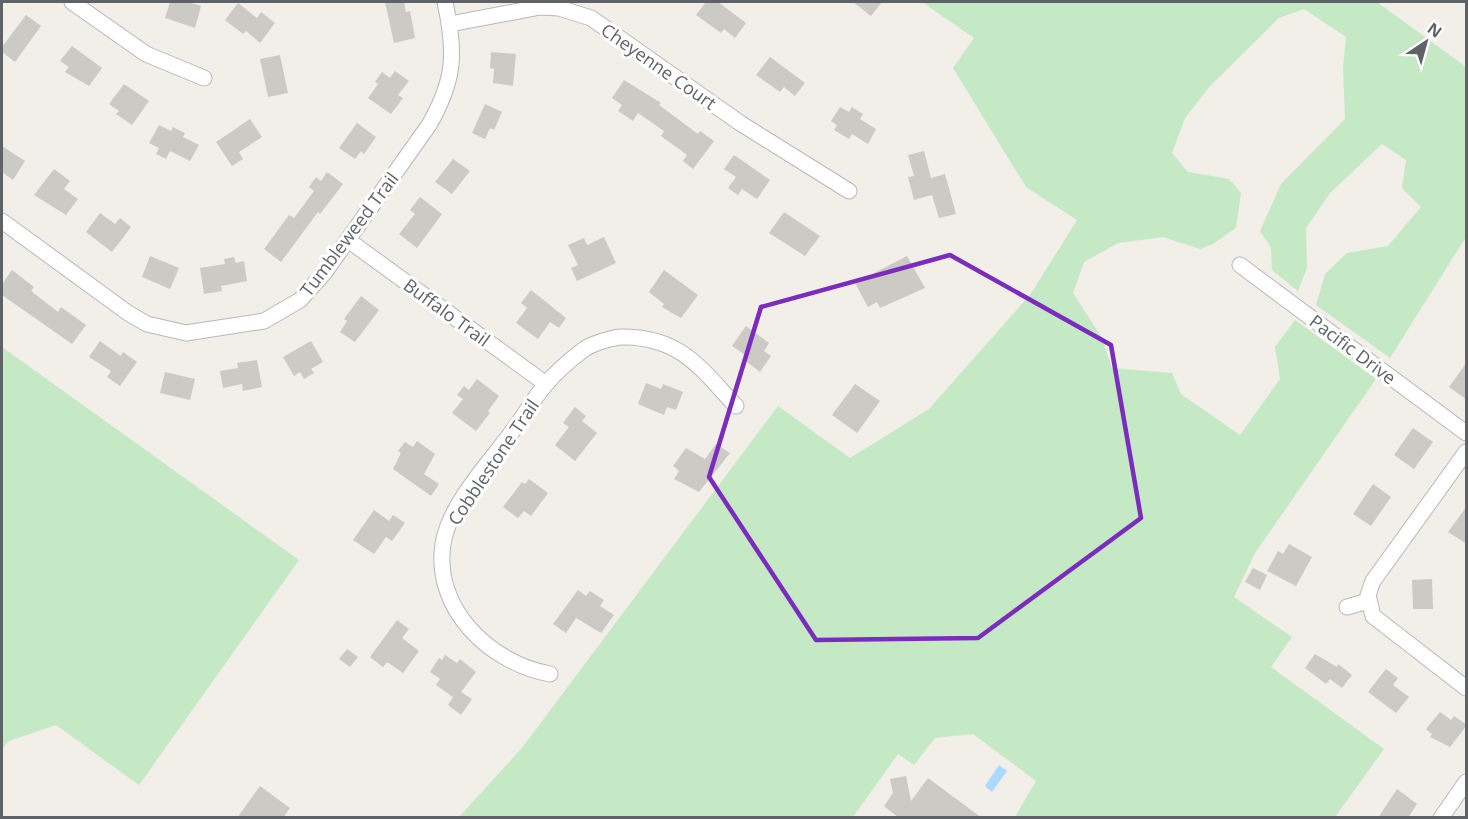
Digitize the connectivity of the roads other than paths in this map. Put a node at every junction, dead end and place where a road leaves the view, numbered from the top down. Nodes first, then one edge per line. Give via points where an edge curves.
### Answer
1 (72, 2) edge
2 (445, 2) edge
3 (450, 24) junction
4 (204, 78) dead end
5 (849, 191) dead end
6 (2, 222) edge
7 (348, 240) junction
8 (1240, 265) dead end
9 (546, 384) junction
10 (736, 406) dead end
11 (1467, 433) edge
12 (1467, 452) edge
13 (1368, 601) junction
14 (1347, 607) dead end
15 (550, 674) dead end
16 (1467, 688) edge
17 (1467, 782) edge
18 (1441, 818) edge

1 - 4 street via 146,54
2 - 3 street, Tumbleweed Trail
3 - 5 street, Cheyenne Court via 540,7 559,8 591,18 740,123
3 - 7 street, Tumbleweed Trail via 450,82 442,103
6 - 7 street, Tumbleweed Trail via 128,313 160,329 186,333 264,321 300,300
7 - 9 street, Buffalo Trail
8 - 11 street, Pacific Drive
9 - 10 street, Cobblestone Trail via 584,349 623,336 656,340 690,356
9 - 15 street, Cobblestone Trail via 454,514 443,544 442,576 455,609 475,634 519,666
12 - 13 street via 1373,581
13 - 14 street
13 - 16 street via 1373,616
17 - 18 street

